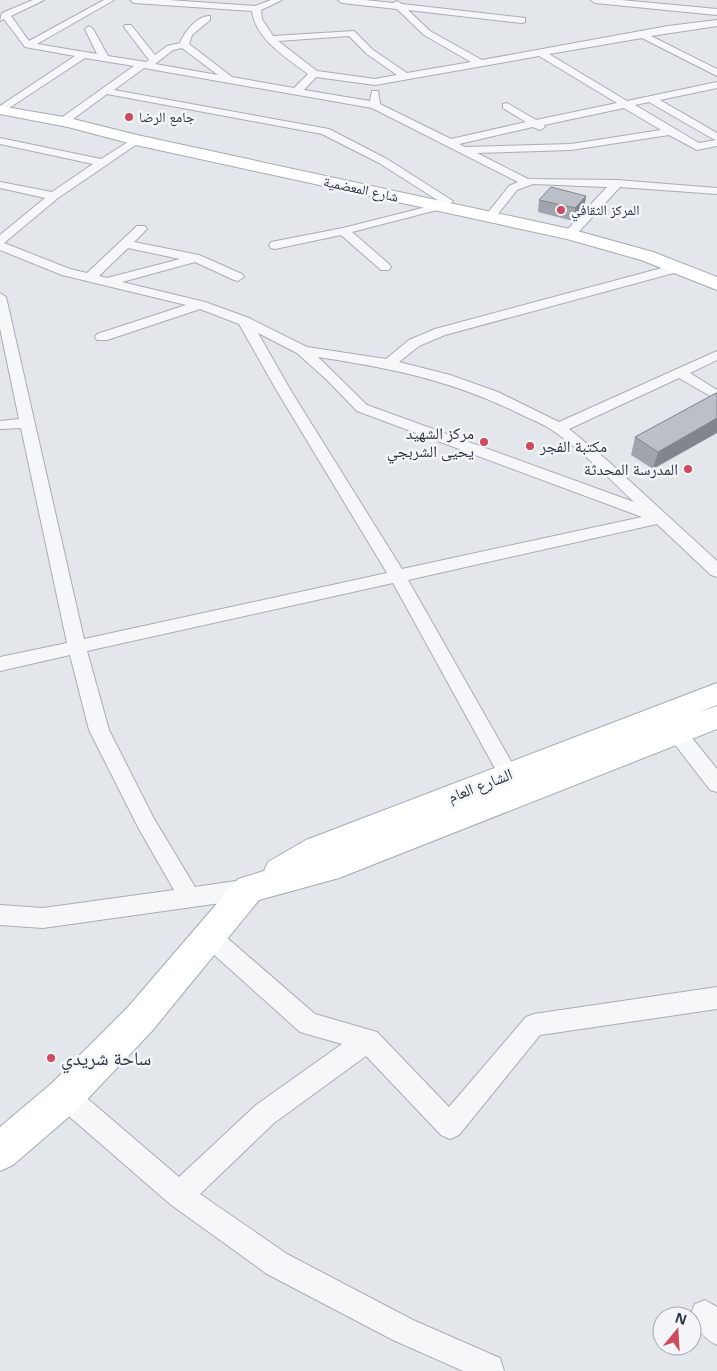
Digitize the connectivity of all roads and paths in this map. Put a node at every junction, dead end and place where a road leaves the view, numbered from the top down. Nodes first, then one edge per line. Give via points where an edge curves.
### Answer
1 (40, 0) edge
2 (110, 0) edge
3 (134, 0) edge
4 (278, 0) edge
5 (342, 0) edge
6 (595, 0) edge
7 (397, 3) edge
8 (243, 4) edge
9 (256, 9) junction
10 (717, 12) edge
11 (5, 14) edge
12 (207, 18) dead end
13 (522, 20) dead end
14 (717, 23) edge
15 (128, 26) dead end
16 (89, 29) dead end
17 (643, 36) junction
18 (272, 39) junction
19 (28, 45) junction
20 (184, 45) junction
21 (540, 53) junction
22 (84, 54) junction
23 (104, 58) junction
24 (148, 64) junction
25 (481, 64) junction
26 (717, 73) edge
27 (314, 74) junction
28 (406, 77) junction
29 (231, 80) junction
30 (375, 82) junction
31 (717, 85) edge
32 (106, 91) junction
33 (296, 92) junction
34 (652, 100) junction
35 (375, 105) junction
36 (628, 105) junction
37 (507, 106) dead end
38 (1, 109) edge
39 (65, 120) junction
40 (534, 124) junction
41 (672, 132) junction
42 (717, 137) edge
43 (140, 138) junction
44 (0, 141) edge
45 (449, 143) junction
46 (717, 143) edge
47 (571, 147) junction
48 (462, 150) junction
49 (103, 163) junction
50 (526, 182) junction
51 (617, 183) junction
52 (0, 185) edge
53 (717, 191) edge
54 (54, 196) junction
55 (444, 204) junction
56 (492, 214) junction
57 (141, 229) dead end
58 (343, 231) junction
59 (571, 232) junction
60 (0, 241) edge
61 (125, 244) junction
62 (274, 245) dead end
63 (0, 246) edge
64 (197, 258) junction
65 (385, 267) dead end
66 (677, 268) junction
67 (238, 277) dead end
68 (90, 278) junction
69 (717, 280) edge
70 (107, 282) junction
71 (717, 284) edge
72 (0, 297) edge
73 (200, 305) junction
74 (244, 321) junction
75 (102, 337) dead end
76 (303, 351) junction
77 (717, 355) edge
78 (389, 364) junction
79 (679, 372) junction
80 (717, 396) edge
81 (29, 423) junction
82 (0, 425) edge
83 (559, 428) junction
84 (662, 518) junction
85 (717, 571) edge
86 (398, 577) junction
87 (77, 648) junction
88 (0, 664) edge
89 (717, 694) edge
90 (717, 717) edge
91 (678, 733) junction
92 (514, 784) junction
93 (717, 784) edge
94 (250, 889) junction
95 (190, 898) junction
96 (0, 915) edge
97 (210, 937) junction
98 (717, 998) edge
99 (368, 1040) junction
100 (65, 1096) junction
101 (1, 1153) edge
102 (180, 1195) junction
103 (490, 1371) edge

1 - 11 street
2 - 19 street
3 - 8 street
4 - 9 street
5 - 7 street
6 - 10 street
7 - 13 street
7 - 25 street via 428,33
8 - 9 street
9 - 18 street via 262,30
11 - 19 street
12 - 20 street via 188,34
14 - 17 street via 668,29
15 - 24 street
16 - 23 street
17 - 21 street
17 - 26 street
18 - 27 street
18 - 28 street via 351,33 370,52
19 - 22 street
20 - 24 street via 170,48
20 - 29 street
21 - 25 street
21 - 36 street
22 - 23 street
22 - 38 street
23 - 24 street
24 - 29 street
24 - 32 street
25 - 28 street
27 - 30 street
27 - 33 street
28 - 30 street
29 - 33 street
30 - 35 street
31 - 34 street
32 - 39 street
32 - 55 street via 325,131 383,161
33 - 35 street
34 - 36 street
34 - 42 street
35 - 45 street
36 - 40 street
36 - 41 street
37 - 40 street
38 - 39 main road, شارع المعضمية
38 - 43 main road, شارع المعضمية
39 - 43 main road, شارع المعضمية
40 - 45 street
40 - 47 street
41 - 46 street via 697,147
41 - 47 street
43 - 49 street
43 - 55 main road, شارع المعضمية
44 - 49 street
45 - 48 street
47 - 48 street
48 - 50 street
49 - 54 street
50 - 51 street
50 - 56 street via 513,188
51 - 53 street
51 - 59 street
52 - 54 street
54 - 60 street
55 - 56 main road, شارع المعضمية
55 - 58 street
56 - 59 main road, شارع المعضمية
57 - 61 street
58 - 62 street
58 - 65 street
59 - 66 main road, شارع المعضمية
59 - 69 main road, شارع المعضمية via 649,253
61 - 64 street
61 - 68 street
63 - 68 street
64 - 67 street
64 - 70 street
66 - 71 main road, شارع المعضمية
66 - 78 street via 440,332 414,343
68 - 70 street
70 - 73 street
72 - 81 street
73 - 74 street
73 - 75 street
74 - 76 street
74 - 86 street
76 - 78 street
76 - 84 street via 362,408
77 - 79 street
78 - 83 street via 445,378 493,395
79 - 80 street
79 - 83 street
81 - 82 street
81 - 87 street
83 - 84 street via 604,464
84 - 85 street
84 - 86 street
86 - 87 street
86 - 92 street
87 - 88 street
87 - 95 street via 99,730 146,823
89 - 92 main road, الشارع العام
90 - 91 main road
91 - 92 main road
91 - 93 street
92 - 94 main road via 328,868
94 - 95 street
94 - 97 main road
95 - 96 street via 43,918
97 - 99 street via 308,1024
97 - 100 main road via 140,1019
98 - 99 street via 534,1025 450,1126
99 - 102 street via 265,1114
100 - 101 main road
100 - 102 street
102 - 103 street via 277,1264 402,1330 490,1368

